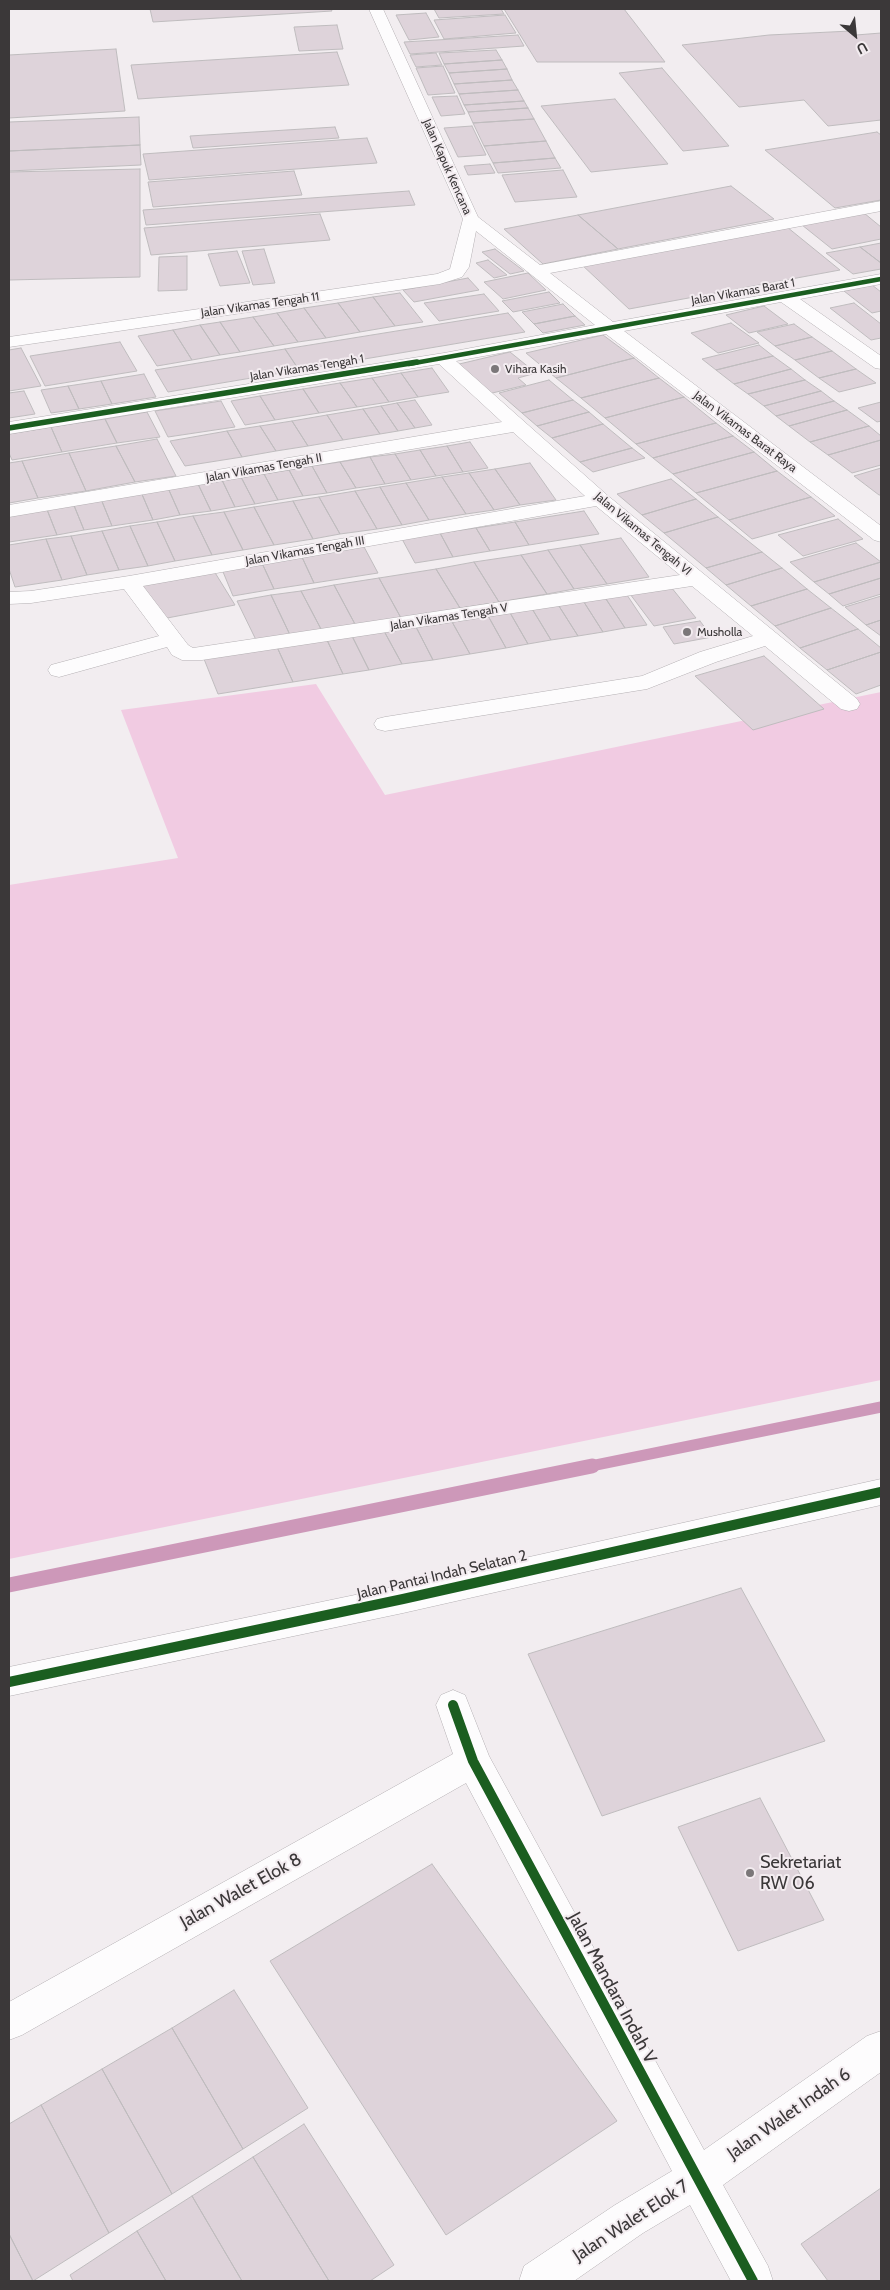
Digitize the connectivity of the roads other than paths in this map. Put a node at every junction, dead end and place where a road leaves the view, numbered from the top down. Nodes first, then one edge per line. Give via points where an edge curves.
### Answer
1 (376, 9) edge
2 (881, 206) edge
3 (471, 219) junction
4 (535, 271) junction
5 (881, 279) edge
6 (784, 296) junction
7 (609, 328) junction
8 (9, 342) edge
9 (444, 358) junction
10 (877, 358) edge
11 (518, 425) junction
12 (9, 428) edge
13 (600, 499) junction
14 (9, 511) edge
15 (881, 536) edge
16 (695, 579) junction
17 (129, 582) junction
18 (9, 598) edge
19 (768, 638) junction
20 (172, 639) junction
21 (60, 670) dead end
22 (849, 704) dead end
23 (385, 724) dead end
24 (881, 1492) edge
25 (9, 1682) edge
26 (453, 1705) dead end
27 (473, 1761) junction
28 (9, 2022) edge
29 (881, 2049) edge
30 (698, 2178) junction
31 (539, 2281) edge
32 (753, 2281) edge

1 - 3 street, Jalan Kapuk Kencana
2 - 4 street
3 - 4 street, Jalan Kapuk Kencana
3 - 8 street, Jalan Vikamas Tengah 11 via 460,268 440,279
4 - 7 street, Jalan Kapuk Kencana
5 - 6 street, Jalan Vikamas Barat 1
6 - 7 street, Jalan Vikamas Barat 1
6 - 10 street
7 - 9 street, Jalan Vikamas Tengah 1
7 - 15 street, Jalan Vikamas Barat Raya
9 - 11 street, Jalan Vikamas Tengah VI
9 - 12 street, Jalan Vikamas Tengah 1
11 - 13 street, Jalan Vikamas Tengah VI
11 - 14 street, Jalan Vikamas Tengah II
13 - 16 street, Jalan Vikamas Tengah VI
13 - 17 street, Jalan Vikamas Tengah III
16 - 19 street, Jalan Vikamas Tengah VI
16 - 20 street, Jalan Vikamas Tengah V via 202,654 190,655 180,650
17 - 18 street, Jalan Vikamas Tengah III
17 - 20 street
19 - 22 street, Jalan Vikamas Tengah VI
19 - 23 street via 708,657 647,682
20 - 21 street
24 - 25 street, Jalan Pantai Indah Selatan 2 via 403,1599
26 - 27 street, Jalan Mandara Indah V
27 - 28 street, Jalan Walet Elok 8
27 - 30 street, Jalan Mandara Indah V
29 - 30 street, Jalan Walet Indah 6
30 - 31 street, Jalan Walet Elok 7 via 629,2219
30 - 32 street, Jalan Mandara Indah V

